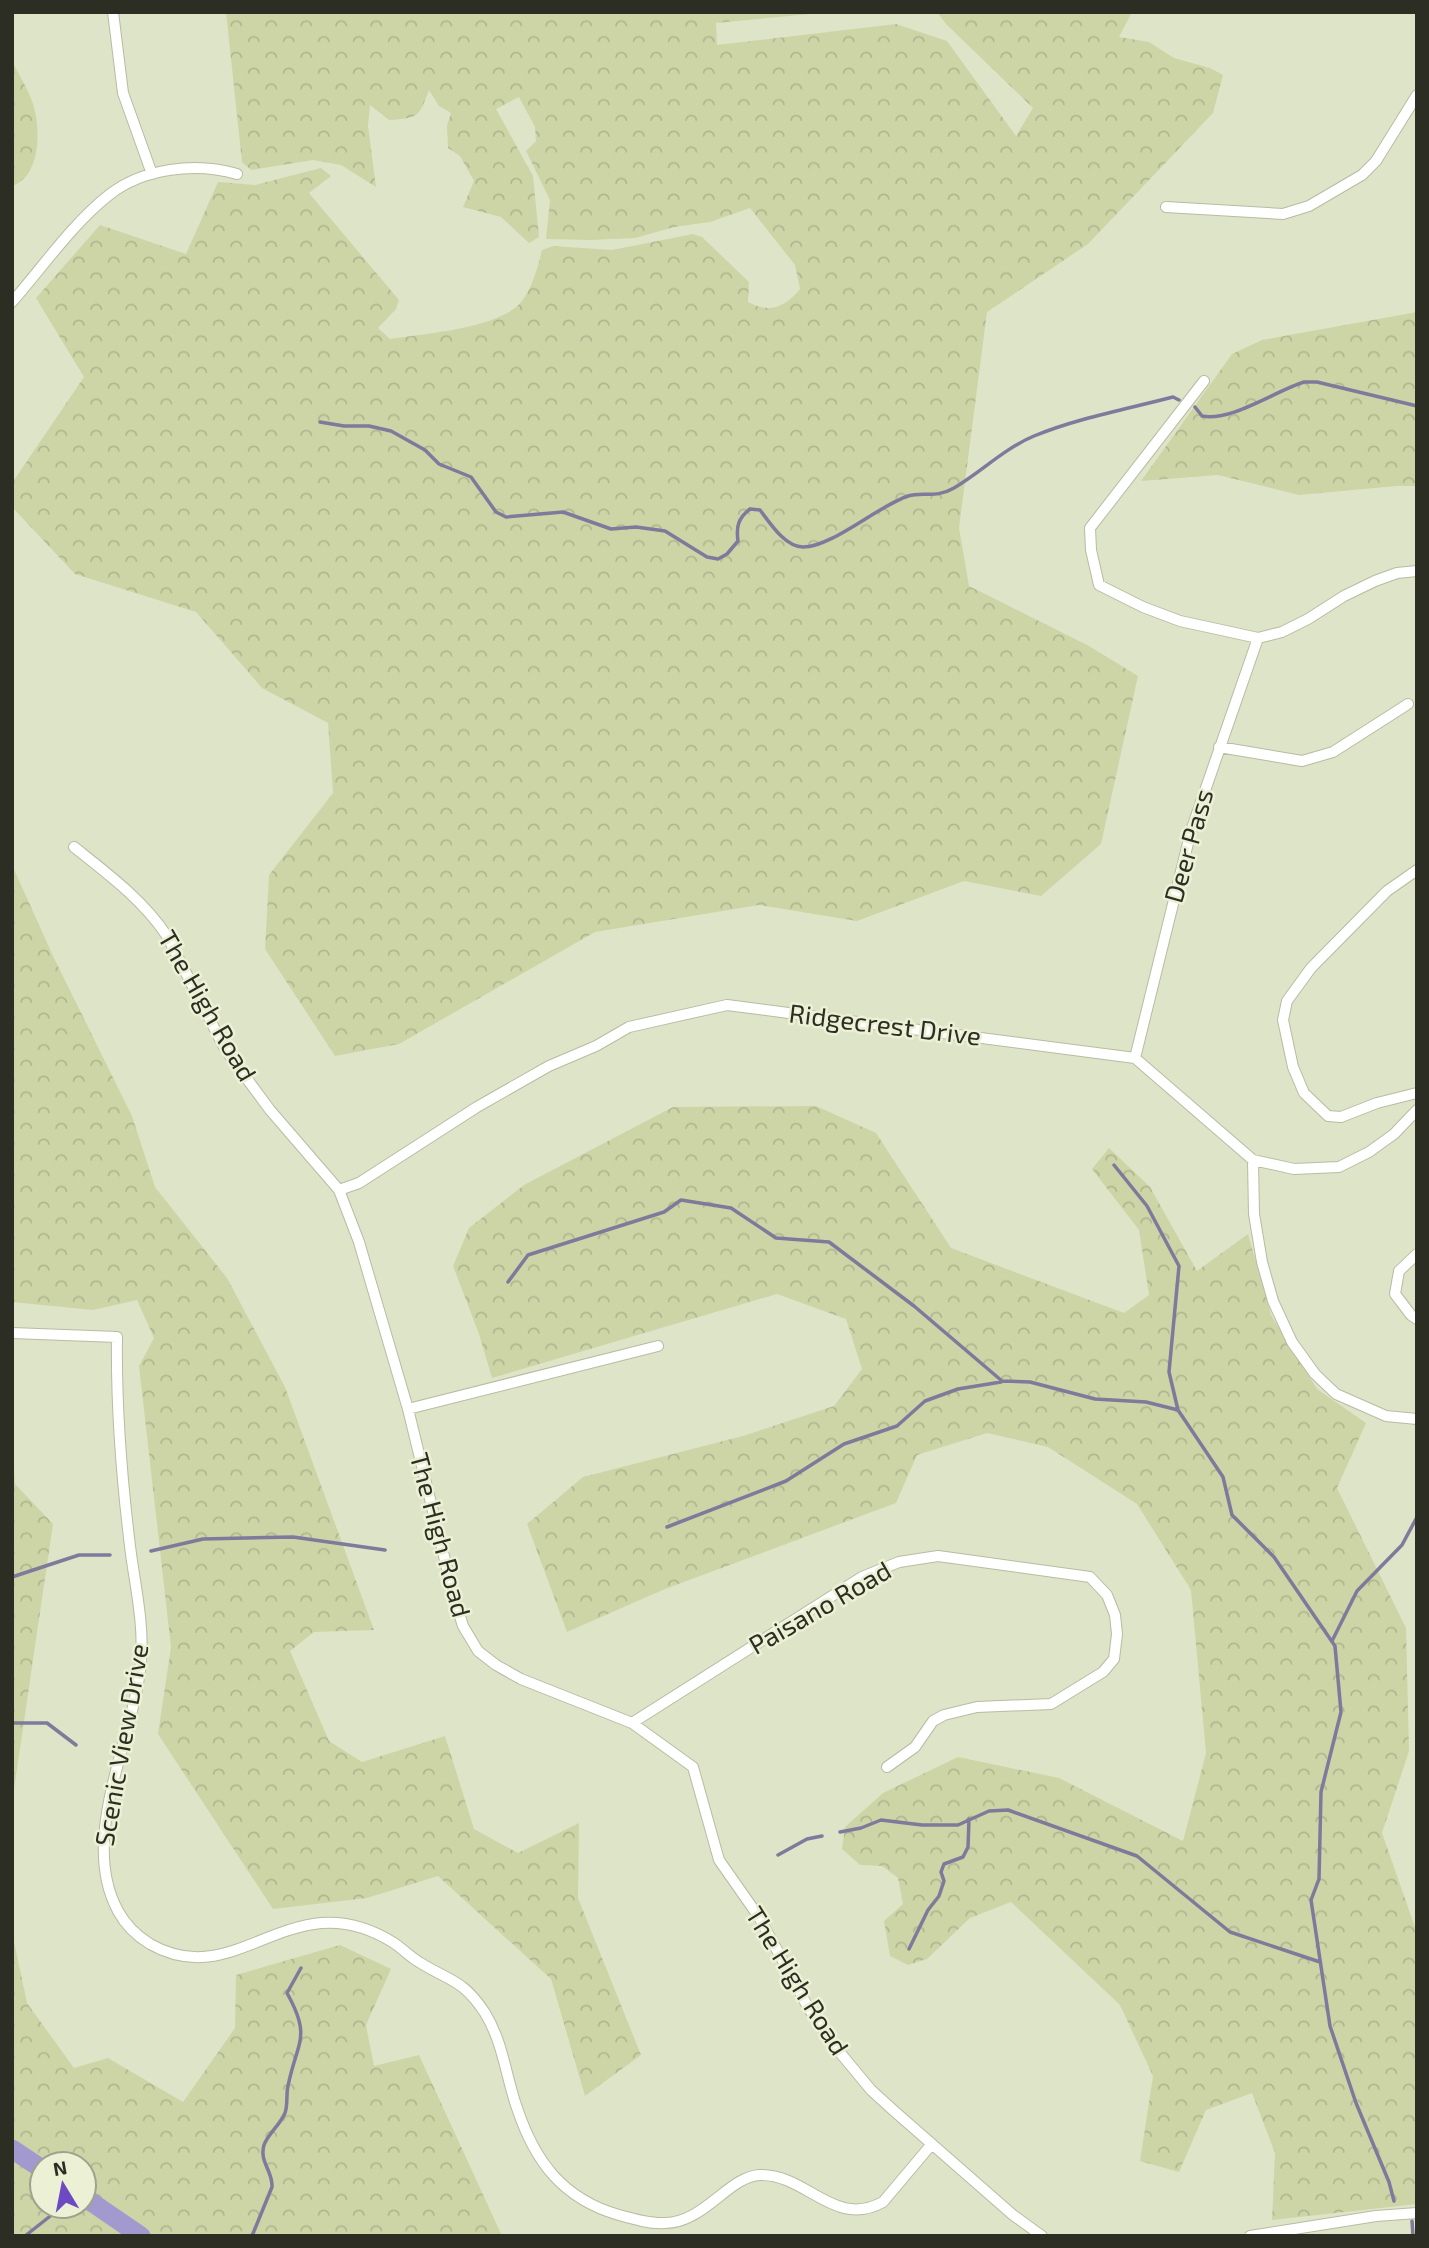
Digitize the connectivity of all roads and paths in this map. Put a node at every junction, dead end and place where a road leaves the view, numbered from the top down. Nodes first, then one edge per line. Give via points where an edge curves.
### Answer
1 (113, 12) edge
2 (1417, 95) edge
3 (152, 174) junction
4 (236, 174) dead end
5 (1166, 207) dead end
6 (12, 302) edge
7 (1204, 381) dead end
8 (1417, 571) edge
9 (1258, 638) junction
10 (1408, 704) dead end
11 (1219, 747) junction
12 (74, 847) dead end
13 (1417, 870) edge
14 (1135, 1058) junction
15 (1417, 1093) edge
16 (1417, 1110) edge
17 (1252, 1160) junction
18 (339, 1190) junction
19 (1417, 1254) edge
20 (1417, 1319) edge
21 (12, 1333) edge
22 (658, 1346) dead end
23 (408, 1409) junction
24 (1417, 1419) edge
25 (632, 1723) junction
26 (887, 1768) dead end
27 (931, 2145) junction
28 (1417, 2213) edge
29 (654, 2222) junction
30 (654, 2236) edge
31 (1042, 2236) edge
32 (1250, 2236) edge

1 - 3 street via 123,93
2 - 5 street via 1376,161 1362,175 1309,206 1274,214
3 - 4 street via 194,167
3 - 6 street via 110,194
7 - 9 street via 1090,528 1091,550 1099,584 1180,621
8 - 9 street via 1375,581 1282,632
9 - 11 street, Deer Pass
10 - 11 street via 1332,752 1302,761
11 - 14 street, Deer Pass via 1191,831
12 - 18 street, The High Road via 156,919 225,1049
13 - 15 street via 1387,891 1311,968 1287,1001 1283,1020 1304,1093 1328,1116 1340,1117
14 - 17 street
14 - 18 street, Ridgecrest Drive via 727,1005 629,1027 477,1107 359,1183
16 - 17 street via 1394,1134 1339,1167 1294,1169
17 - 24 street via 1262,1262 1292,1342 1336,1394 1385,1416
18 - 23 street, The High Road
19 - 20 street via 1399,1270 1395,1294
21 - 29 street, Scenic View Drive via 117,1337 117,1395 142,1643 137,1689 103,1846 107,1886 120,1916 159,1949 198,1958 325,1923 349,1924 381,1936 455,1980 477,2001 496,2038 529,2138 557,2180 595,2207
22 - 23 street
23 - 25 street, The High Road via 454,1597 463,1626 478,1651 521,1679
25 - 26 street, Paisano Road via 862,1577 899,1562 938,1556 1090,1577 1107,1595 1117,1634 1114,1658 1103,1672 1051,1704 977,1707 944,1715 933,1721 915,1748
25 - 27 street, The High Road via 693,1767 719,1860 759,1917 809,2009 871,2090
27 - 29 street, Scenic View Drive via 883,2202 872,2208 846,2209 786,2180 761,2175 752,2176 698,2213 667,2224
27 - 31 street, The High Road
28 - 32 street
29 - 30 street

